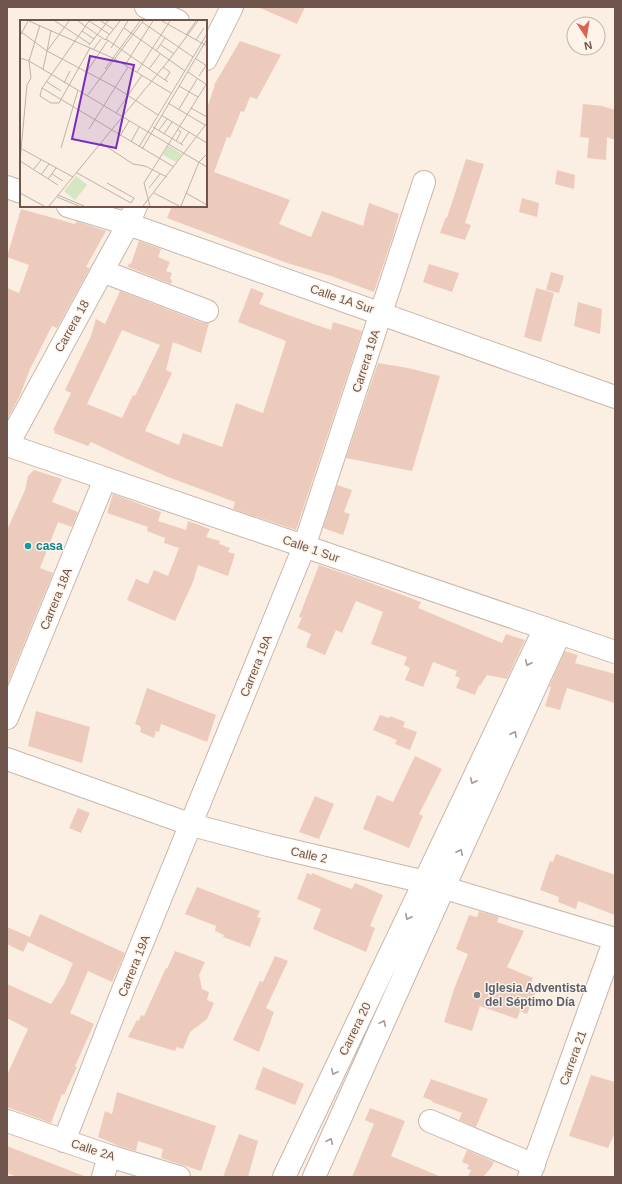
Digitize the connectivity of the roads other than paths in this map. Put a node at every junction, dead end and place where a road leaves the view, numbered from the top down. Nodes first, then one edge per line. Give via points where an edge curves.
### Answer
1 (146, 7) edge
2 (232, 7) edge
3 (176, 20) edge
4 (211, 35) edge
5 (207, 54) edge
6 (424, 182) dead end
7 (7, 187) edge
8 (20, 192) edge
9 (75, 207) edge
10 (132, 215) edge
11 (102, 271) junction
12 (207, 311) dead end
13 (382, 313) junction
14 (615, 396) edge
15 (7, 445) edge
16 (105, 479) junction
17 (304, 547) junction
18 (552, 630) junction
19 (615, 652) edge
20 (7, 718) edge
21 (7, 759) edge
22 (192, 825) junction
23 (434, 884) junction
24 (615, 939) edge
25 (7, 1121) edge
26 (430, 1121) dead end
27 (64, 1141) junction
28 (110, 1156) junction
29 (532, 1171) edge
30 (103, 1177) edge
31 (179, 1177) edge
32 (284, 1177) edge
33 (314, 1177) edge

1 - 3 street
2 - 4 street
4 - 5 street
6 - 13 street, Carrera 19A
7 - 8 street
9 - 10 street, Calle 1A Sur
10 - 11 street, Carrera 18
10 - 13 street, Calle 1A Sur
11 - 12 street
11 - 15 street, Carrera 18
13 - 14 street, Calle 1A Sur
13 - 17 street, Carrera 19A
15 - 16 street, Calle 1 Sur
16 - 17 street, Calle 1 Sur
16 - 20 street, Carrera 18A
17 - 18 street, Calle 1 Sur
17 - 22 street, Carrera 19A
18 - 19 street, Calle 1 Sur
18 - 23 street
21 - 22 street, Calle 2
22 - 23 street, Calle 2
22 - 27 street, Carrera 19A via 123,990
23 - 24 street, Calle 2
23 -> 32 street, Carrera 20
33 -> 23 street, Carrera 20
24 - 29 street, Carrera 21
25 - 27 street, Calle 2A
26 - 29 street
27 - 28 street, Calle 2A
28 - 30 street
28 - 31 street, Calle 2A

